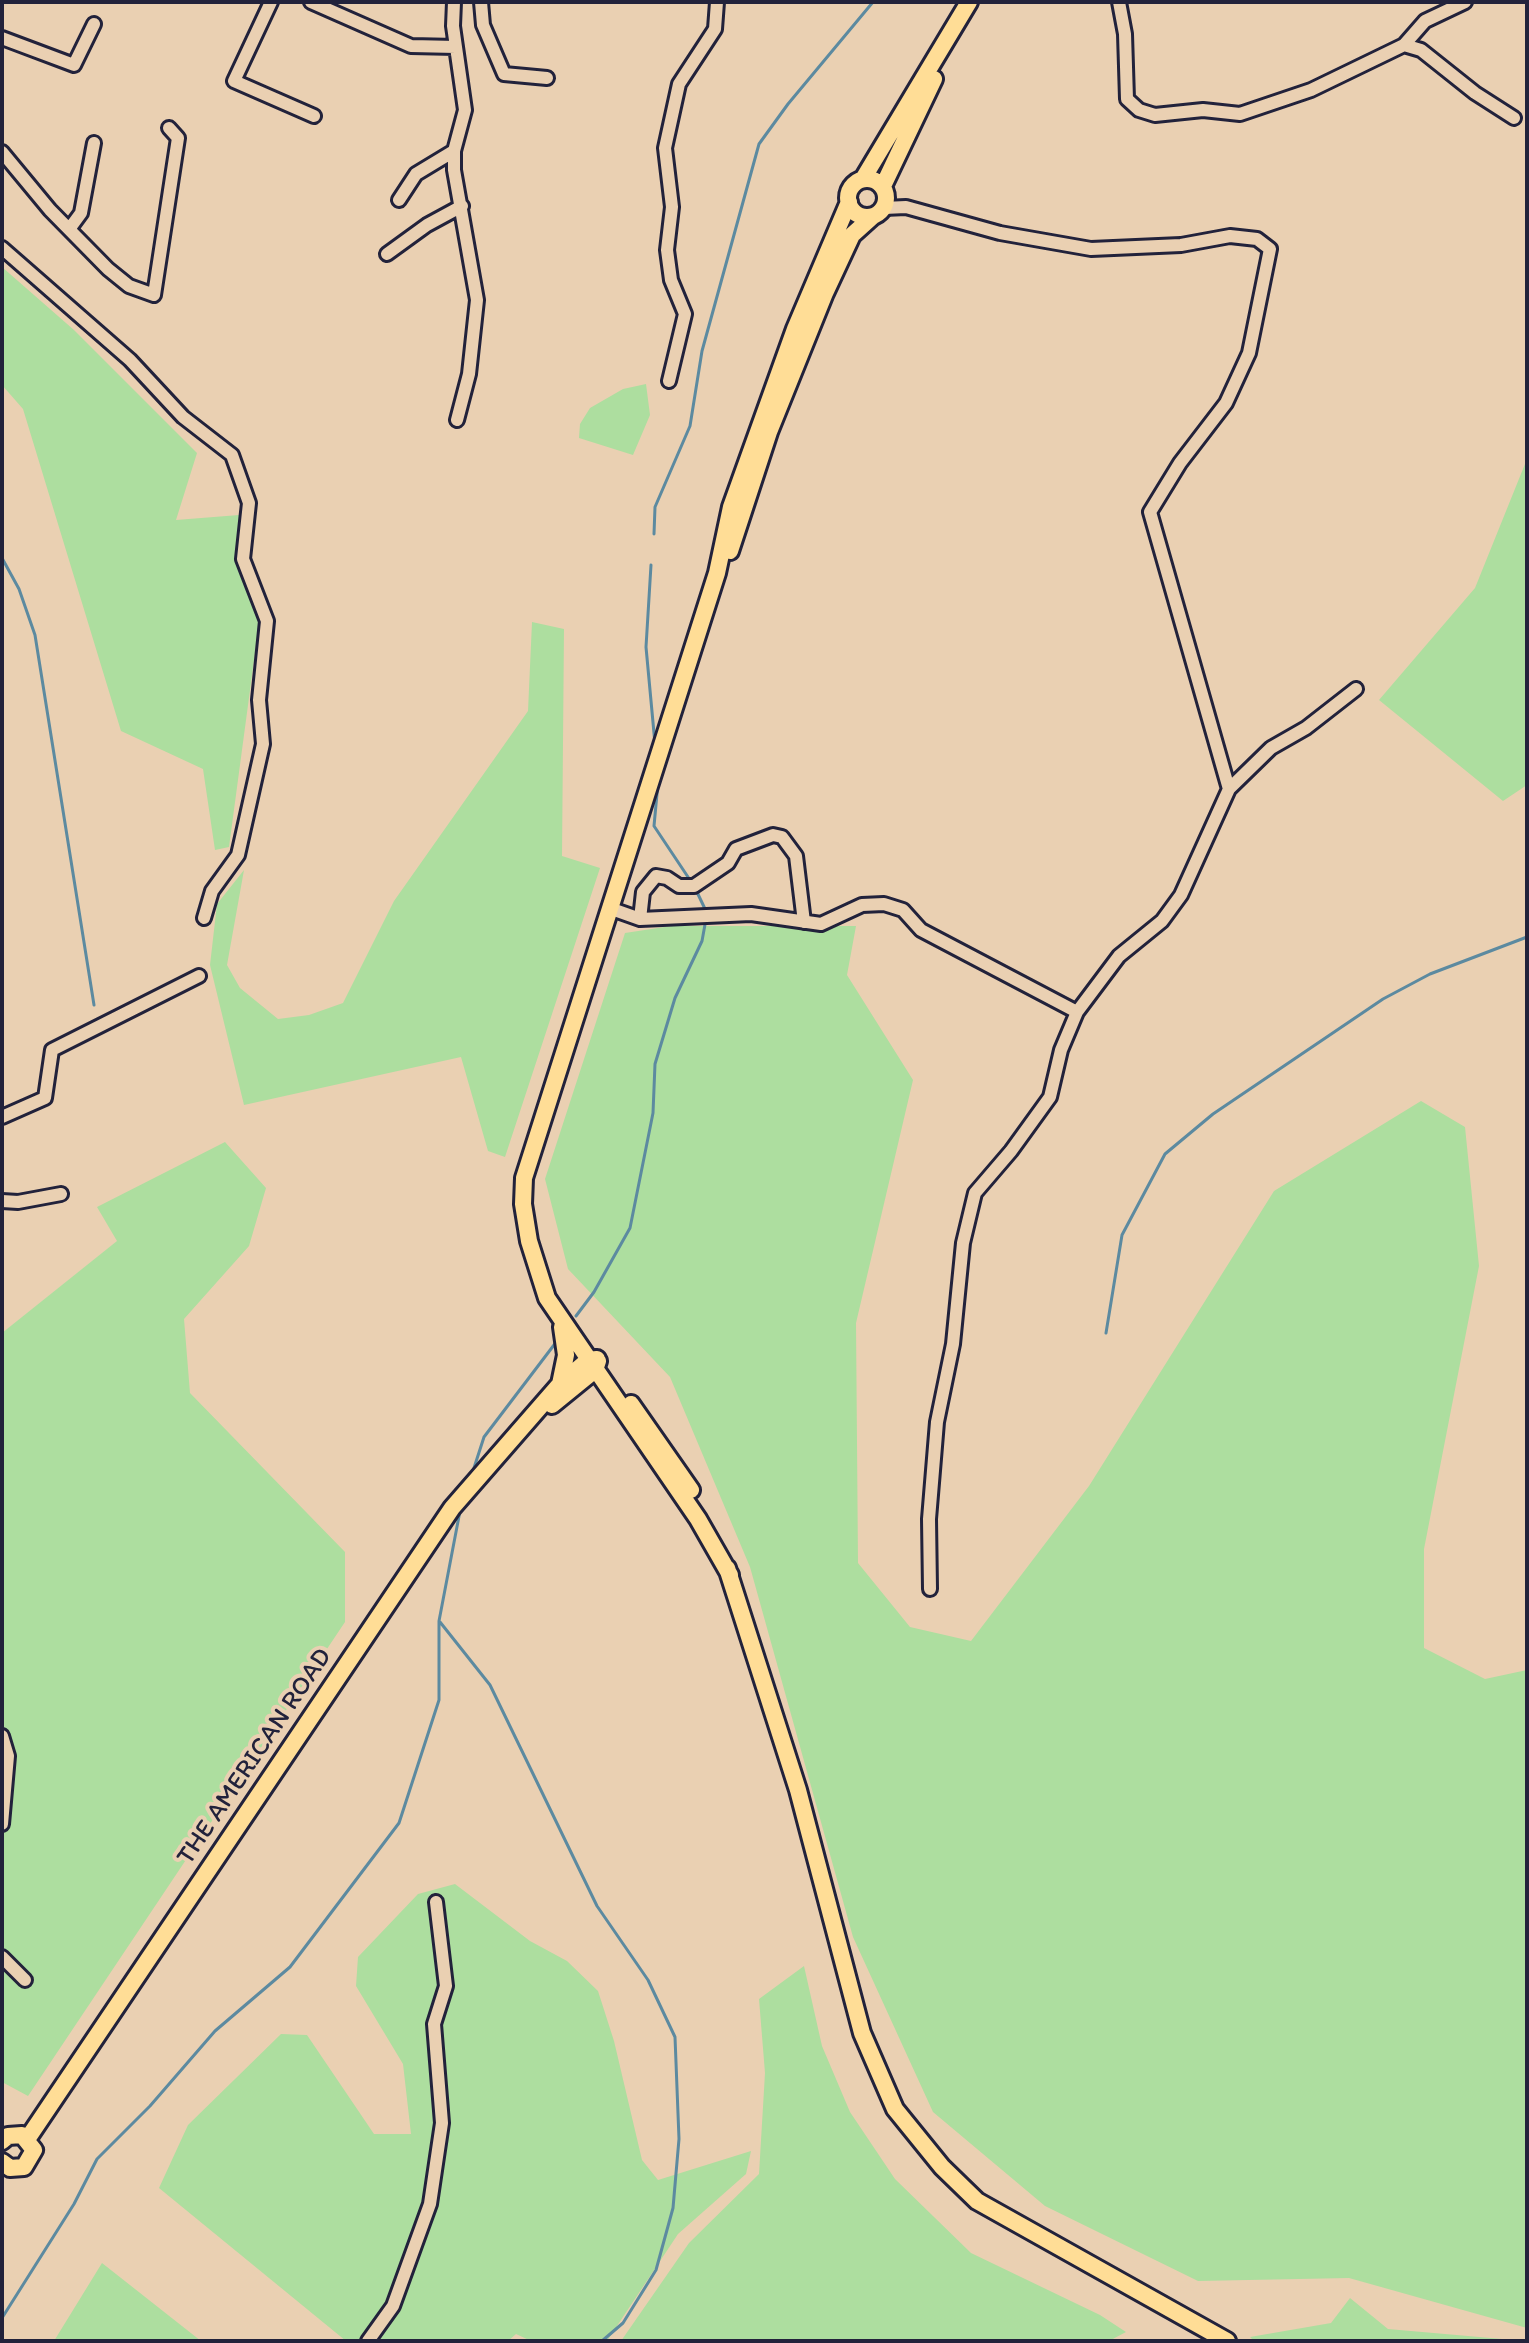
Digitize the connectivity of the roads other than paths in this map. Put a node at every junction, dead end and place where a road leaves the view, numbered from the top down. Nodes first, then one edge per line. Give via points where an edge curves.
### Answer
1 (271, 2) edge
2 (311, 2) edge
3 (454, 2) edge
4 (481, 2) edge
5 (717, 2) edge
6 (970, 2) edge
7 (1119, 2) edge
8 (1465, 2) edge
9 (94, 24) dead end
10 (2, 38) edge
11 (1404, 45) junction
12 (456, 47) junction
13 (547, 78) dead end
14 (314, 116) dead end
15 (1514, 118) dead end
16 (169, 128) dead end
17 (94, 143) dead end
18 (454, 151) junction
19 (2, 152) edge
20 (863, 179) junction
21 (883, 186) junction
22 (399, 200) dead end
23 (849, 202) junction
24 (462, 206) junction
25 (878, 212) junction
26 (70, 228) junction
27 (2, 248) edge
28 (387, 254) dead end
29 (802, 332) junction
30 (669, 381) dead end
31 (457, 420) dead end
32 (1356, 689) dead end
33 (1229, 789) junction
34 (609, 908) junction
35 (204, 918) dead end
36 (640, 919) junction
37 (804, 922) junction
38 (199, 976) dead end
39 (1077, 1012) junction
40 (2, 1117) edge
41 (61, 1194) dead end
42 (2, 1201) edge
43 (534, 1260) junction
44 (560, 1318) junction
45 (594, 1363) junction
46 (565, 1388) junction
47 (615, 1401) junction
48 (730, 1575) junction
49 (930, 1589) dead end
50 (2, 1736) edge
51 (2, 1824) edge
52 (436, 1902) dead end
53 (2, 1957) edge
54 (25, 1980) dead end
55 (28, 2138) junction
56 (2, 2141) edge
57 (3, 2164) edge
58 (368, 2341) edge
59 (1227, 2341) edge

1 - 14 street via 234,81
2 - 12 street via 411,46
3 - 12 street
4 - 13 street via 483,25 504,74
5 - 30 street via 715,29 679,84 665,148 672,207 667,250 671,280 685,314
6 - 20 main road
6 - 21 main road
7 - 11 street via 1127,99 1155,115 1203,110 1240,114 1311,90
8 - 11 street via 1425,21
9 - 10 street via 74,65
11 - 15 street via 1421,50
12 - 18 street via 465,110
16 - 26 street via 178,138 154,295 129,286
17 - 26 street via 81,213
18 - 22 street via 416,174
18 - 24 street
19 - 26 street
20 - 21 main road
20 - 23 main road via 851,188
21 - 25 main road via 886,193
23 - 25 main road via 857,214
23 - 29 main road
24 - 28 street
24 - 31 street via 477,300 469,374
25 - 29 main road via 852,235
25 - 33 street via 906,207 1000,233 1091,249 1181,245 1230,236 1257,239 1270,249 1249,353 1226,403 1150,512
27 - 35 street via 130,360 183,417 232,455 249,503 243,559 267,621 259,700 263,744 238,855 212,891
29 - 34 main road via 729,554 717,573
32 - 33 street via 1271,748
33 - 39 street via 1181,895 1162,921 1119,956
34 - 36 street
34 - 43 main road via 524,1178 523,1204
36 - 37 street via 751,914
36 - 37 street via 643,892 656,876 694,886 728,863 736,849 773,835 782,837 796,856
37 - 39 street via 821,924 862,905 903,910 921,930
38 - 40 street via 52,1050 45,1098
39 - 49 street via 1050,1097 975,1193 937,1422
41 - 42 street
43 - 44 main road
43 - 45 main road
44 - 45 main road
44 - 46 main road via 566,1345
45 - 46 main road, THE AMERICAN ROAD
45 - 47 main road
45 - 48 main road via 712,1524
46 - 47 main road via 595,1391
46 - 55 main road, THE AMERICAN ROAD via 479,1475 428,1542
47 - 48 main road via 698,1519
48 - 59 main road via 798,1790 862,2033 895,2109 977,2201
50 - 51 street via 8,1756
52 - 58 street via 446,1986 434,2024 442,2123 430,2204 393,2306
53 - 54 street
55 - 56 main road via 15,2134
55 - 57 main road, THE AMERICAN ROAD via 34,2150 29,2163 17,2169

